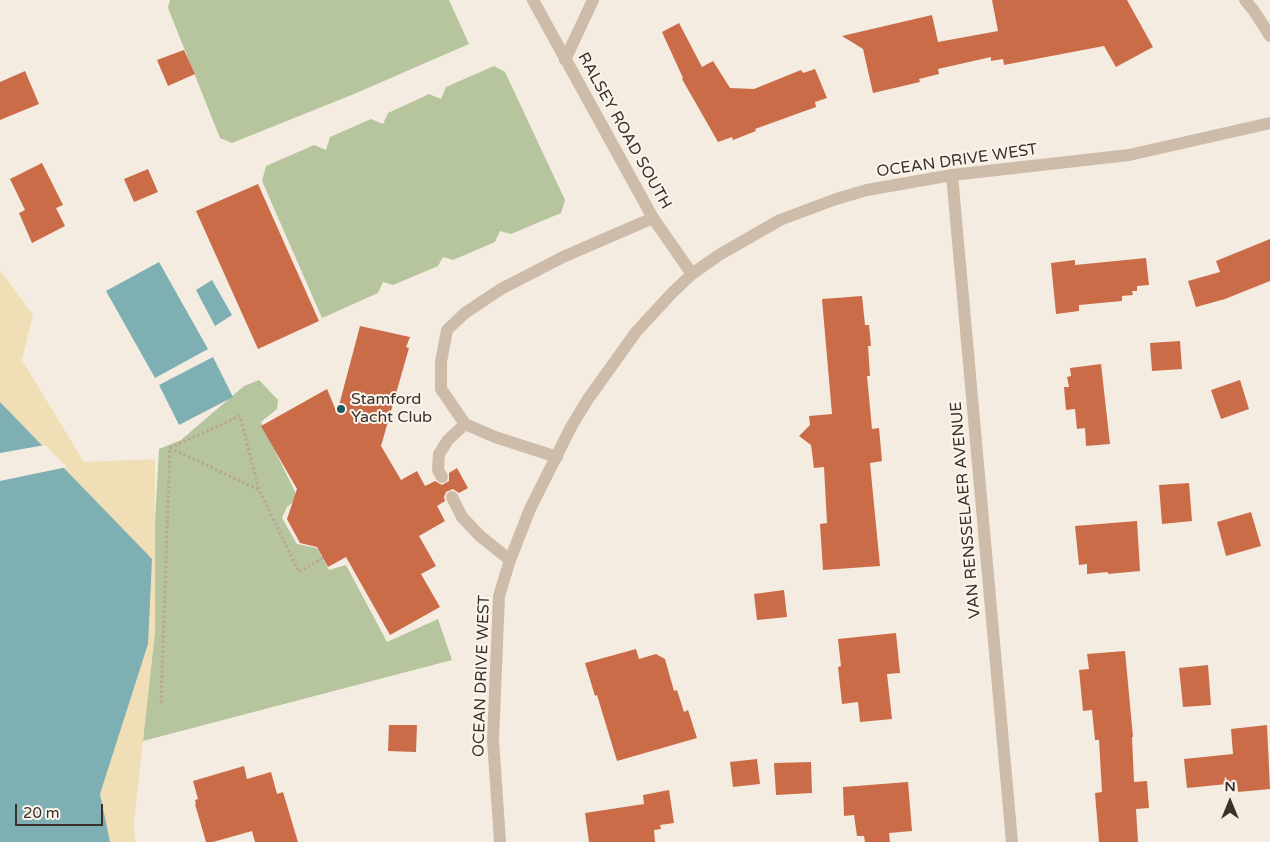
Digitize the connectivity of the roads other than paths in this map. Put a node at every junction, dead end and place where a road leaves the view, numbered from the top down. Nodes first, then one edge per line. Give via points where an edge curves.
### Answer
1 (533, 0) edge
2 (593, 0) edge
3 (1245, 0) edge
4 (1270, 36) edge
5 (565, 60) junction
6 (1270, 123) edge
7 (952, 175) junction
8 (653, 218) junction
9 (692, 274) junction
10 (465, 424) junction
11 (557, 456) junction
12 (442, 477) dead end
13 (452, 497) dead end
14 (510, 560) junction
15 (500, 842) edge
16 (1012, 842) edge

1 - 5 street, RALSEY ROAD SOUTH
2 - 5 street
3 - 4 street
5 - 8 street, RALSEY ROAD SOUTH
6 - 7 street, OCEAN DRIVE WEST via 1129,155
7 - 9 street, OCEAN DRIVE WEST via 867,190 807,209 753,235
7 - 16 street, VAN RENSSELAER AVENUE
8 - 9 street, RALSEY ROAD SOUTH
8 - 10 street via 563,257 501,289 447,330 441,362 441,389
9 - 11 street, OCEAN DRIVE WEST via 647,320 618,356 588,399
10 - 11 street
10 - 12 street via 439,454 438,470
11 - 14 street, OCEAN DRIVE WEST via 530,509
13 - 14 street via 462,517
14 - 15 street, OCEAN DRIVE WEST via 499,596 493,740

